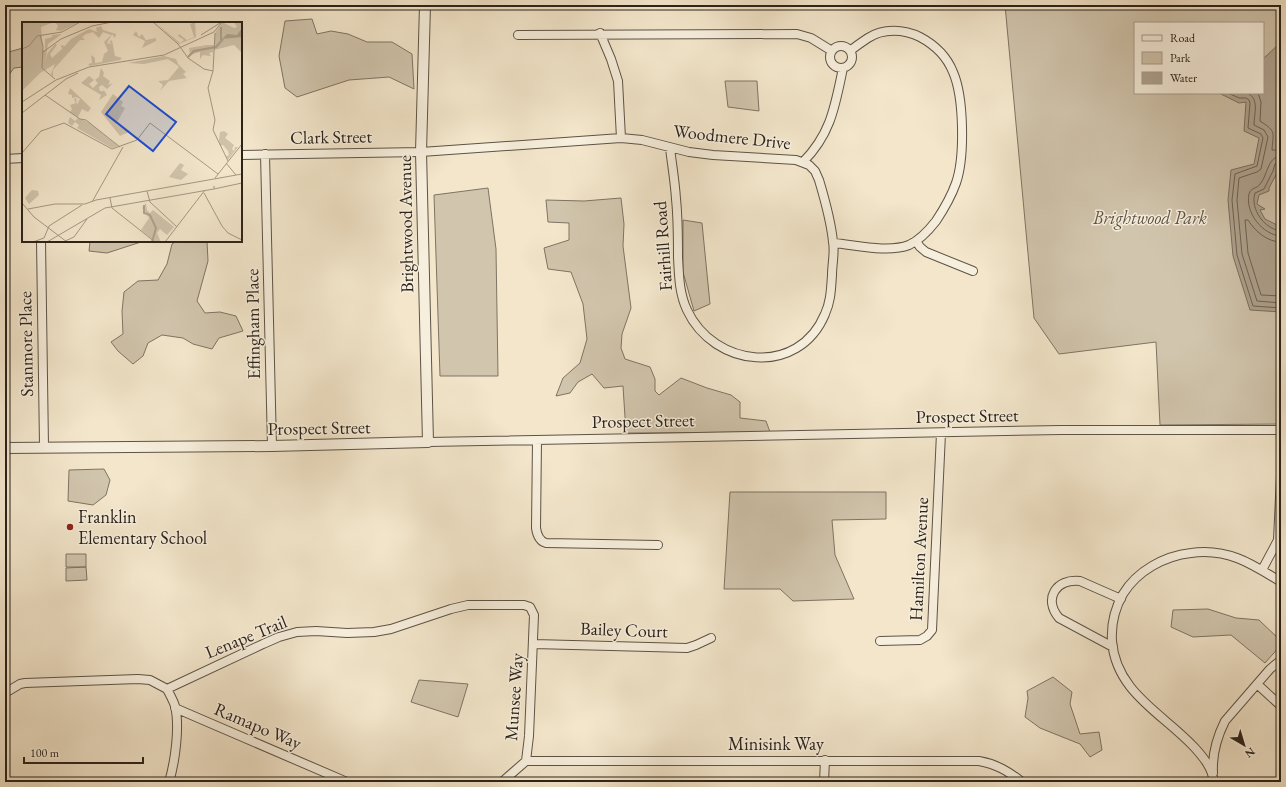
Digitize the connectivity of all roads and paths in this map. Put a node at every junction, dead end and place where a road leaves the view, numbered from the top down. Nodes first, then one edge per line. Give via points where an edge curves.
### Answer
1 (425, 5) edge
2 (600, 34) junction
3 (518, 35) dead end
4 (832, 51) junction
5 (850, 51) junction
6 (843, 68) junction
7 (621, 138) junction
8 (670, 148) junction
9 (420, 152) junction
10 (266, 154) junction
11 (242, 155) edge
12 (22, 158) edge
13 (5, 159) edge
14 (803, 162) junction
15 (916, 241) junction
16 (41, 242) edge
17 (834, 243) junction
18 (973, 271) dead end
19 (1281, 430) edge
20 (941, 433) junction
21 (537, 440) junction
22 (428, 442) junction
23 (44, 446) junction
24 (272, 446) junction
25 (5, 448) edge
26 (1281, 476) edge
27 (658, 545) dead end
28 (1262, 570) junction
29 (1281, 582) edge
30 (1121, 599) junction
31 (528, 606) joint
32 (711, 638) dead end
33 (880, 641) dead end
34 (534, 644) junction
35 (1113, 647) junction
36 (1281, 660) edge
37 (1257, 684) junction
38 (167, 689) junction
39 (5, 693) edge
40 (1281, 706) edge
41 (175, 708) junction
42 (825, 760) junction
43 (526, 761) junction
44 (1214, 778) edge
45 (169, 782) edge
46 (347, 782) edge
47 (502, 782) edge
48 (824, 782) edge
49 (1022, 782) edge

1 - 9 street, Brightwood Avenue
2 - 3 street
2 - 4 street via 797,34 811,38
2 - 7 street via 618,81
4 - 5 street via 841,46
4 - 6 street via 830,58 833,65
5 - 6 street via 852,61
5 - 15 street via 879,33 910,33 923,39 941,53 956,79 962,125 960,167 943,210 925,234
6 - 14 street via 831,119 817,146
7 - 8 street, Woodmere Drive via 642,140
7 - 9 street, Woodmere Drive
8 - 14 street, Woodmere Drive via 713,155 785,158
8 - 17 street, Fairhill Road via 676,198 681,294 696,326 723,348 748,357 767,358 789,352 808,338 822,320 828,306
9 - 10 street, Clark Street
9 - 22 street, Brightwood Avenue
10 - 11 street, Clark Street
10 - 24 street, Effingham Place
12 - 13 street
14 - 17 street, Woodmere Drive via 815,171 819,180
15 - 17 street via 894,248
15 - 18 street via 926,252
16 - 23 street, Stanmore Place
19 - 20 street, Prospect Street
20 - 21 street, Prospect Street
20 - 33 street, Hamilton Avenue via 932,630 920,640
21 - 22 street, Prospect Street
21 - 27 street via 536,534 542,542
22 - 24 street, Prospect Street
23 - 24 street, Prospect Street
23 - 25 street, Prospect Street
26 - 28 street via 1278,540
28 - 29 street
28 - 30 street via 1241,558 1225,554 1188,553 1148,568 1133,581
30 - 35 street via 1114,620
30 - 35 street via 1073,580 1060,584 1053,593 1052,607 1059,618
31 - 34 street, Munsee Way via 534,615
31 - 38 street, Lenape Trail via 468,605 374,632 297,632 263,644
32 - 34 street, Bailey Court via 687,648
34 - 43 street, Munsee Way
35 - 44 street via 1120,671 1128,686 1200,753
36 - 37 street
37 - 40 street
37 - 44 street via 1221,729 1215,747
38 - 39 street via 150,680 138,679 20,684
38 - 41 street
41 - 45 street via 176,737
41 - 46 street, Ramapo Way
42 - 43 street, Minisink Way
42 - 48 street
42 - 49 street, Minisink Way via 979,761 1002,767
43 - 47 street, Munsee Way

